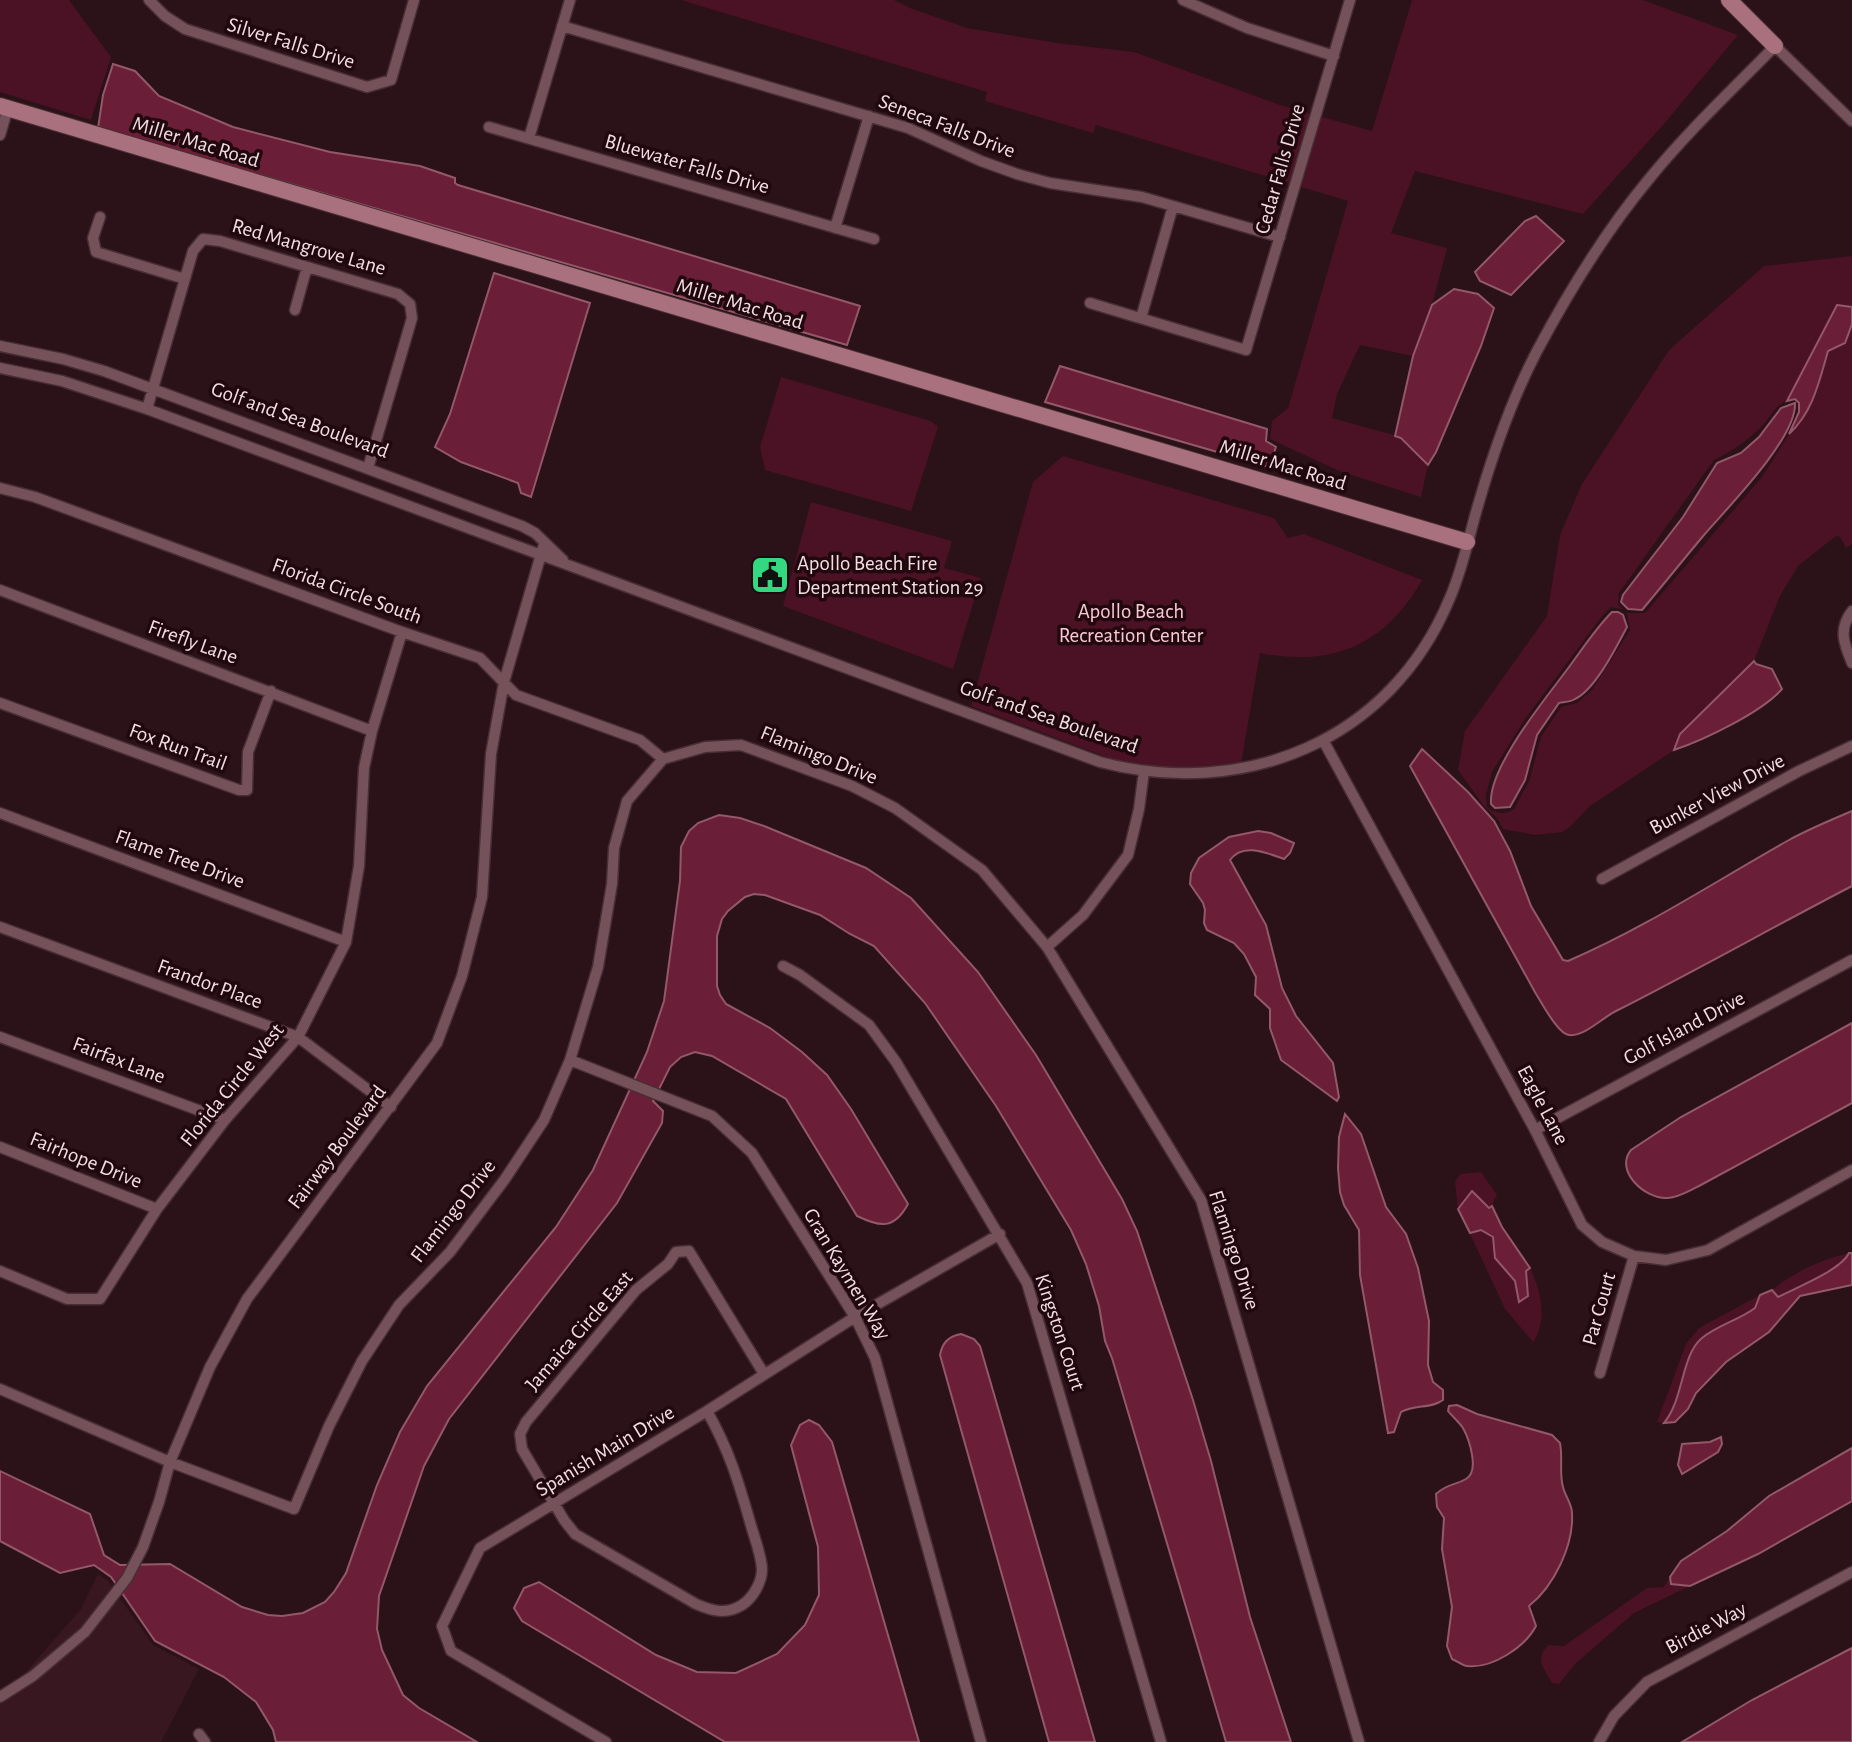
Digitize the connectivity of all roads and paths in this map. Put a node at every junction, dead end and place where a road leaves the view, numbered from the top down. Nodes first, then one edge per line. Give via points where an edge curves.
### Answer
1 (149, 0) edge
2 (414, 0) edge
3 (570, 0) edge
4 (1183, 0) edge
5 (1350, 0) edge
6 (1729, 0) edge
7 (562, 26) junction
8 (1775, 46) junction
9 (1334, 56) junction
10 (4, 107) edge
11 (869, 116) junction
12 (1852, 121) edge
13 (489, 127) dead end
14 (0, 135) edge
15 (529, 138) junction
16 (1173, 206) junction
17 (100, 217) dead end
18 (835, 228) junction
19 (1280, 237) junction
20 (874, 239) dead end
21 (307, 267) junction
22 (185, 279) junction
23 (1090, 303) dead end
24 (295, 310) dead end
25 (1141, 318) junction
26 (0, 346) edge
27 (0, 368) edge
28 (152, 388) junction
29 (147, 409) junction
30 (368, 468) junction
31 (0, 488) edge
32 (1467, 542) junction
33 (542, 550) junction
34 (0, 590) edge
35 (1852, 611) edge
36 (402, 632) junction
37 (1852, 663) edge
38 (504, 682) junction
39 (271, 691) junction
40 (0, 703) edge
41 (372, 731) junction
42 (1323, 740) junction
43 (1852, 746) edge
44 (663, 759) junction
45 (1144, 771) junction
46 (0, 813) edge
47 (1602, 879) dead end
48 (0, 927) edge
49 (346, 942) junction
50 (1047, 947) junction
51 (1852, 960) edge
52 (783, 966) dead end
53 (0, 1037) edge
54 (298, 1037) junction
55 (570, 1060) junction
56 (391, 1107) junction
57 (225, 1121) junction
58 (1535, 1130) junction
59 (0, 1147) edge
60 (1852, 1170) edge
61 (157, 1209) junction
62 (1000, 1234) junction
63 (1634, 1255) junction
64 (0, 1271) edge
65 (855, 1317) junction
66 (1600, 1373) dead end
67 (764, 1374) junction
68 (0, 1389) edge
69 (707, 1411) junction
70 (170, 1462) junction
71 (554, 1504) junction
72 (1852, 1572) edge
73 (0, 1697) edge
74 (606, 1742) edge
75 (981, 1742) edge
76 (1161, 1742) edge
77 (1359, 1742) edge
78 (1599, 1742) edge

1 - 2 street, Silver Falls Drive via 185,29 367,87 391,80
3 - 7 street
4 - 9 street via 1247,28
5 - 9 street, Cedar Falls Drive
6 - 8 street
7 - 11 street, Seneca Falls Drive
7 - 15 street
8 - 12 street
8 - 32 street, Golf and Sea Boulevard via 1650,177 1576,281 1510,411
9 - 19 street, Cedar Falls Drive
10 - 14 street
10 - 32 street, Miller Mac Road
11 - 16 street, Seneca Falls Drive via 1017,174
11 - 18 street
13 - 15 street, Bluewater Falls Drive
15 - 18 street, Bluewater Falls Drive
16 - 19 street, Seneca Falls Drive
16 - 25 street
17 - 22 street via 93,238 96,252
18 - 20 street, Bluewater Falls Drive
19 - 25 street, Cedar Falls Drive via 1246,350
21 - 22 street, Red Mangrove Lane via 203,239 193,251
21 - 24 street
21 - 30 street, Red Mangrove Lane via 398,294 410,304 412,317
22 - 28 street, Red Mangrove Lane
23 - 25 street
26 - 28 street, Golf and Sea Boulevard via 73,362
27 - 29 street, Golf and Sea Boulevard via 62,381
28 - 29 street, Red Mangrove Lane
28 - 30 street, Golf and Sea Boulevard
29 - 33 street, Golf and Sea Boulevard
30 - 33 street, Golf and Sea Boulevard via 522,526 535,533
31 - 36 street, Florida Circle South
32 - 42 street, Golf and Sea Boulevard via 1451,597 1419,656 1366,711
33 - 38 street, Fairway Boulevard
33 - 45 street, Golf and Sea Boulevard via 571,565 1100,762
34 - 39 street, Firefly Lane
35 - 37 street via 1842,635
36 - 38 street, Florida Circle South via 480,658
36 - 41 street, Florida Circle West
38 - 44 street, Florida Circle South via 516,695 640,740
38 - 56 street, Fairway Boulevard via 491,754 482,897 465,963 436,1043
39 - 40 street, Fox Run Trail via 248,752 247,790
39 - 41 street, Firefly Lane
41 - 49 street, Florida Circle West via 364,768 359,866
42 - 45 street, Golf and Sea Boulevard via 1255,767 1203,774
42 - 58 street, Eagle Lane
43 - 47 street, Bunker View Drive
44 - 50 street, Flamingo Drive via 705,747 741,745 852,786 895,808 982,870
44 - 55 street, Flamingo Drive via 627,801 614,848 598,967
45 - 50 street via 1128,855 1083,915
46 - 49 street, Flame Tree Drive
48 - 54 street, Frandor Place
49 - 54 street, Florida Circle West
50 - 77 street, Flamingo Drive via 1202,1200
51 - 58 street, Golf Island Drive
52 - 62 street, Kingston Court via 869,1026 897,1062
53 - 57 street, Fairfax Lane
54 - 56 street, Frandor Place
54 - 57 street, Florida Circle West
55 - 65 street, Gran Kaymen Way via 712,1116 752,1153
55 - 70 street, Flamingo Drive via 544,1120 505,1179 450,1252 399,1305 362,1362 294,1509
56 - 70 street, Fairway Boulevard via 247,1299 210,1367
57 - 61 street, Florida Circle West
58 - 63 street, Eagle Lane via 1582,1225 1602,1242
59 - 61 street, Fairhope Drive
60 - 63 street, Eagle Lane via 1708,1250 1666,1260
61 - 64 street, Florida Circle West via 100,1299 67,1299
62 - 65 street, Spanish Main Drive
62 - 76 street, Kingston Court via 1027,1283
63 - 66 street, Par Court
65 - 67 street, Spanish Main Drive
65 - 75 street, Gran Kaymen Way via 875,1358
67 - 69 street, Spanish Main Drive
67 - 71 street, Jamaica Circle East via 689,1251 676,1252 636,1290 520,1434 522,1450
68 - 70 street, Flamingo Drive
69 - 71 street, Spanish Main Drive
69 - 71 street via 734,1466 760,1555 762,1571 746,1603 724,1611 696,1604 575,1534
70 - 73 street, Fairway Boulevard via 143,1547 128,1578 85,1632
71 - 74 street, Spanish Main Drive via 480,1548 442,1626 451,1651
72 - 78 street, Birdie Way via 1647,1682 1614,1716

